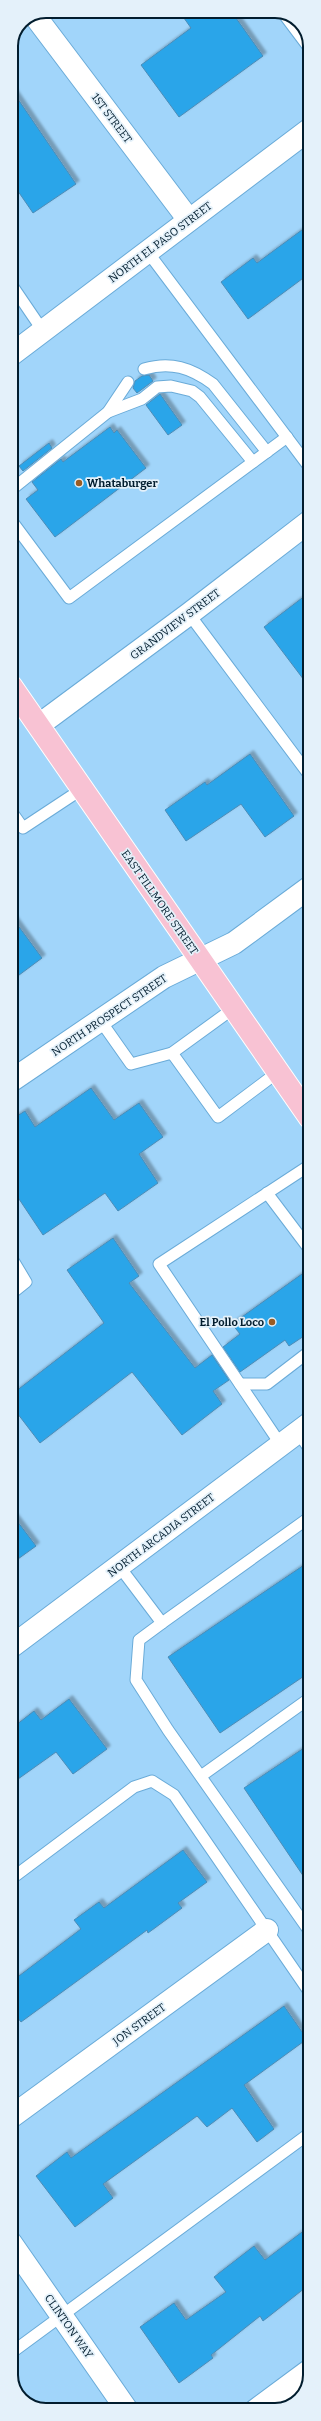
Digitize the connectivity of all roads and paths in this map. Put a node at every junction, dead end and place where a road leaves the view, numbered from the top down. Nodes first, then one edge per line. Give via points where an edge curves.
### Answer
1 (43, 19) edge
2 (303, 134) edge
3 (189, 220) junction
4 (147, 251) junction
5 (18, 294) edge
6 (43, 331) junction
7 (18, 350) edge
8 (144, 369) dead end
9 (128, 382) dead end
10 (108, 412) junction
11 (287, 437) junction
12 (267, 452) junction
13 (303, 459) edge
14 (253, 462) junction
15 (18, 484) edge
16 (303, 526) edge
17 (18, 529) edge
18 (189, 614) junction
19 (18, 696) edge
20 (38, 725) junction
21 (303, 767) edge
22 (82, 789) junction
23 (18, 821) edge
24 (303, 892) edge
25 (201, 960) junction
26 (234, 1008) junction
27 (100, 1020) junction
28 (172, 1053) junction
29 (278, 1072) junction
30 (18, 1077) edge
31 (303, 1108) edge
32 (303, 1169) edge
33 (267, 1193) junction
34 (303, 1241) edge
35 (18, 1269) edge
36 (18, 1288) edge
37 (303, 1357) edge
38 (240, 1384) junction
39 (300, 1438) edge
40 (303, 1522) edge
41 (119, 1566) junction
42 (162, 1623) junction
43 (18, 1642) edge
44 (303, 1703) edge
45 (201, 1776) junction
46 (18, 1874) edge
47 (303, 1922) edge
48 (267, 1930) junction
49 (303, 1983) edge
50 (18, 2112) edge
51 (303, 2138) edge
52 (18, 2253) edge
53 (62, 2316) junction
54 (18, 2348) edge
55 (303, 2375) edge
56 (122, 2403) edge
57 (265, 2403) edge

1 - 3 street, 1ST STREET
2 - 3 street, NORTH EL PASO STREET
3 - 4 street, NORTH EL PASO STREET
4 - 6 street, NORTH EL PASO STREET
4 - 11 lane
5 - 6 lane
6 - 7 street, NORTH EL PASO STREET
8 - 12 lane via 158,365 174,365 201,375 213,384
9 - 10 lane
10 - 14 lane via 142,399 158,388 172,386 192,391 200,397
10 - 15 lane
11 - 12 lane
11 - 13 lane
12 - 14 lane
14 - 17 lane via 69,598
16 - 18 street, GRANDVIEW STREET
18 - 20 street, GRANDVIEW STREET
18 - 21 lane
19 - 20 main road, EAST FILLMORE STREET
20 - 22 main road, EAST FILLMORE STREET
22 - 23 lane via 23,828
22 - 25 main road, EAST FILLMORE STREET
24 - 25 street, NORTH PROSPECT STREET via 234,943
25 - 26 main road, EAST FILLMORE STREET
25 - 27 street, NORTH PROSPECT STREET via 164,977
26 - 28 lane
26 - 29 main road, EAST FILLMORE STREET
27 - 28 lane via 131,1064
27 - 30 street, NORTH PROSPECT STREET
28 - 29 lane via 218,1117
29 - 31 main road, EAST FILLMORE STREET
32 - 33 lane
33 - 34 lane
33 - 38 lane via 159,1264
35 - 36 lane via 26,1282
37 - 38 lane via 267,1384
38 - 39 lane
39 - 41 street, NORTH ARCADIA STREET
40 - 42 lane
41 - 42 lane
41 - 43 street, NORTH ARCADIA STREET
42 - 45 lane via 139,1640 136,1680
44 - 45 lane
45 - 47 lane
46 - 48 lane via 134,1787 152,1781 174,1795
48 - 49 lane
48 - 50 street, JON STREET
51 - 53 lane
52 - 53 street, CLINTON WAY
53 - 54 lane
53 - 56 street, CLINTON WAY
55 - 57 street

